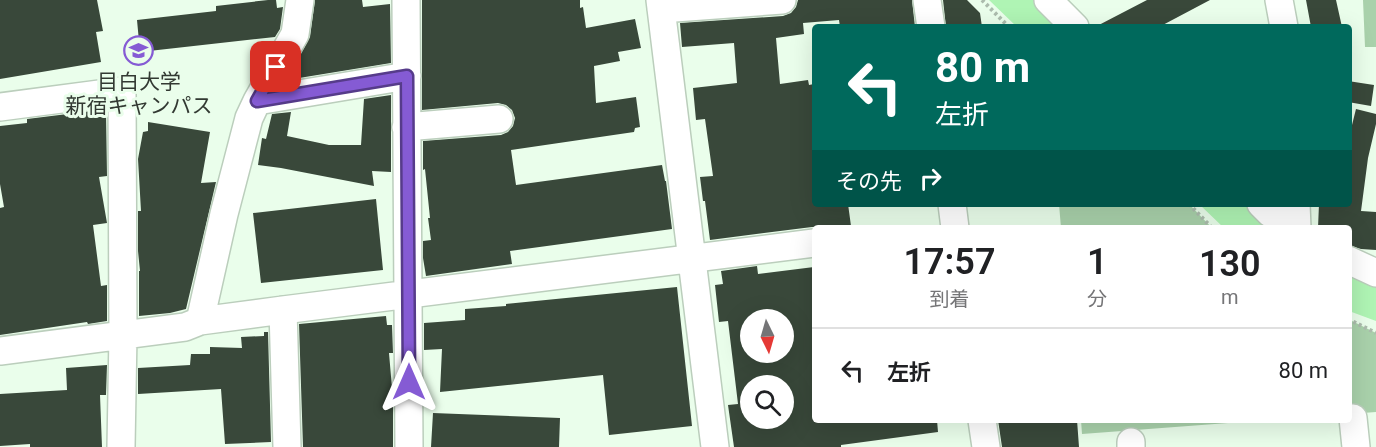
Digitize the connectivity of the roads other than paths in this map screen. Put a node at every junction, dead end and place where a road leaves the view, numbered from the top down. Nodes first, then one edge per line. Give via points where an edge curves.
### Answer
1 (300, 0) edge
2 (406, 0) edge
3 (782, 0) edge
4 (927, 0) edge
5 (1048, 0) edge
6 (1279, 0) edge
7 (661, 4) edge
8 (931, 24) edge
9 (1073, 24) edge
10 (1283, 24) edge
11 (407, 76) junction
12 (257, 101) junction
13 (0, 107) edge
14 (499, 119) dead end
15 (406, 127) junction
16 (1264, 207) edge
17 (1296, 207) edge
18 (1290, 225) edge
19 (1295, 225) edge
20 (812, 243) edge
21 (691, 258) junction
22 (1352, 262) edge
23 (1376, 273) edge
24 (408, 295) junction
25 (283, 310) junction
26 (200, 321) junction
27 (123, 335) junction
28 (0, 351) edge
29 (1353, 418) dead end
30 (982, 423) edge
31 (121, 447) edge
32 (287, 447) edge
33 (409, 447) edge
34 (715, 447) edge
35 (986, 447) edge
36 (1356, 447) edge

1 - 12 street via 295,34
2 - 11 street
3 - 7 street
4 - 8 street
5 - 9 street
6 - 10 street
7 - 21 street
11 - 12 street
11 - 15 street
12 - 26 street via 224,214
13 - 27 street via 122,91
14 - 15 street
15 - 24 street
16 - 18 street
17 - 19 street
20 - 21 street
21 - 24 street
21 - 34 street
22 - 23 street
24 - 25 street
24 - 33 street
25 - 26 street
25 - 32 street
26 - 27 street via 185,327
27 - 28 street
27 - 31 street
29 - 36 street
30 - 35 street

